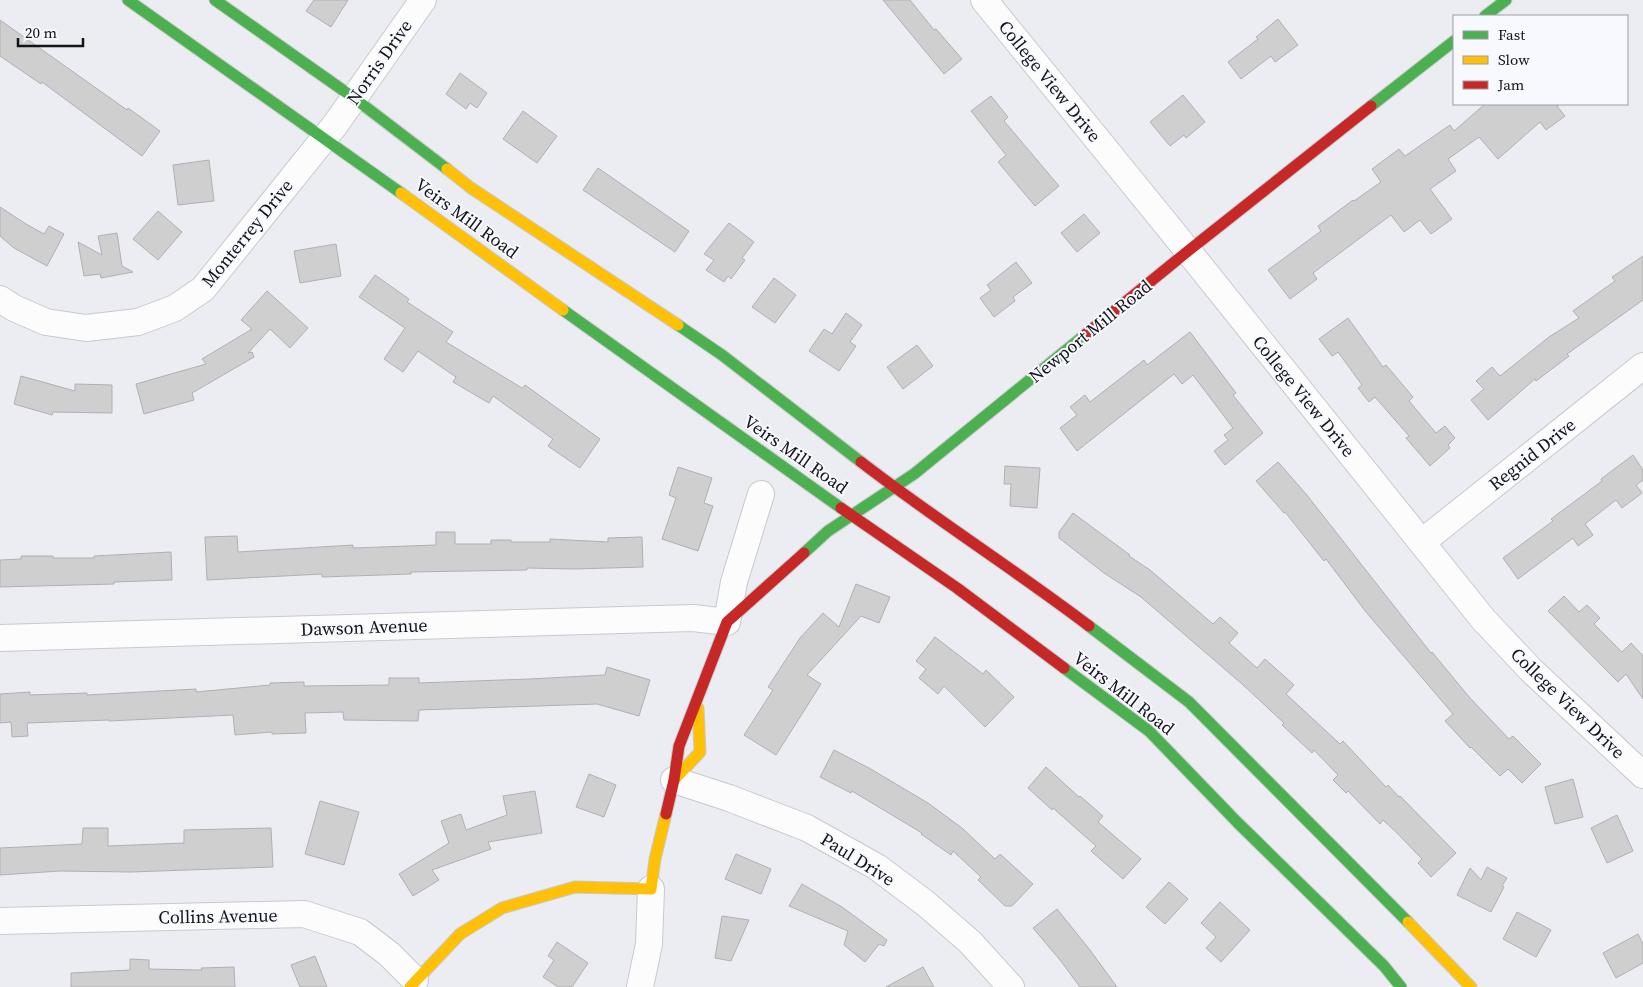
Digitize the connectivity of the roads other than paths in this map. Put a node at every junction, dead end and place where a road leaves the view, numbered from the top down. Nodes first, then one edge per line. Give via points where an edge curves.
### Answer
1 (128, 0) edge
2 (215, 0) edge
3 (423, 0) edge
4 (984, 0) edge
5 (1506, 0) edge
6 (1486, 15) edge
7 (1453, 42) edge
8 (354, 98) junction
9 (330, 131) junction
10 (1188, 251) junction
11 (0, 299) edge
12 (1643, 366) edge
13 (894, 487) junction
14 (761, 494) dead end
15 (852, 514) junction
16 (1422, 542) junction
17 (727, 622) junction
18 (0, 638) edge
19 (697, 699) junction
20 (1643, 775) edge
21 (674, 780) junction
22 (651, 889) junction
23 (0, 922) edge
24 (412, 984) edge
25 (640, 987) edge
26 (1011, 987) edge
27 (1401, 987) edge
28 (1471, 987) edge

1 - 9 main road, Veirs Mill Road
2 - 8 main road, Veirs Mill Road
3 - 8 street, Norris Drive
4 - 10 street, College View Drive
5 - 6 main road
7 - 10 main road, Newport Mill Road
8 - 9 street, Norris Drive
8 - 13 main road, Veirs Mill Road via 471,188 722,355
9 - 11 street, Monterrey Drive via 203,289 175,308 138,322 86,328 46,322
9 - 15 main road, Veirs Mill Road via 749,443
10 - 13 main road, Newport Mill Road
10 - 16 street, College View Drive
12 - 16 street, Regnid Drive
13 - 15 main road, Newport Mill Road
13 - 28 main road, Veirs Mill Road via 1050,596 1189,702
14 - 17 street, Newport Mill Road via 734,582
15 - 17 main road, Newport Mill Road via 828,531
15 - 27 main road, Veirs Mill Road via 1149,731 1384,966
16 - 20 street, College View Drive via 1483,619 1531,670
17 - 18 street, Dawson Avenue via 693,618
17 - 19 main road, Newport Mill Road
19 - 21 main road, Newport Mill Road via 679,746
19 - 21 main road, Newport Mill Road via 700,752
21 - 22 main road, Newport Mill Road
21 - 26 street, Paul Drive via 807,828 876,867 970,942
22 - 24 main road via 575,887 502,908 460,934
22 - 25 street, Newport Mill Road via 649,944
23 - 24 street, Collins Avenue via 304,914 360,932 389,954

